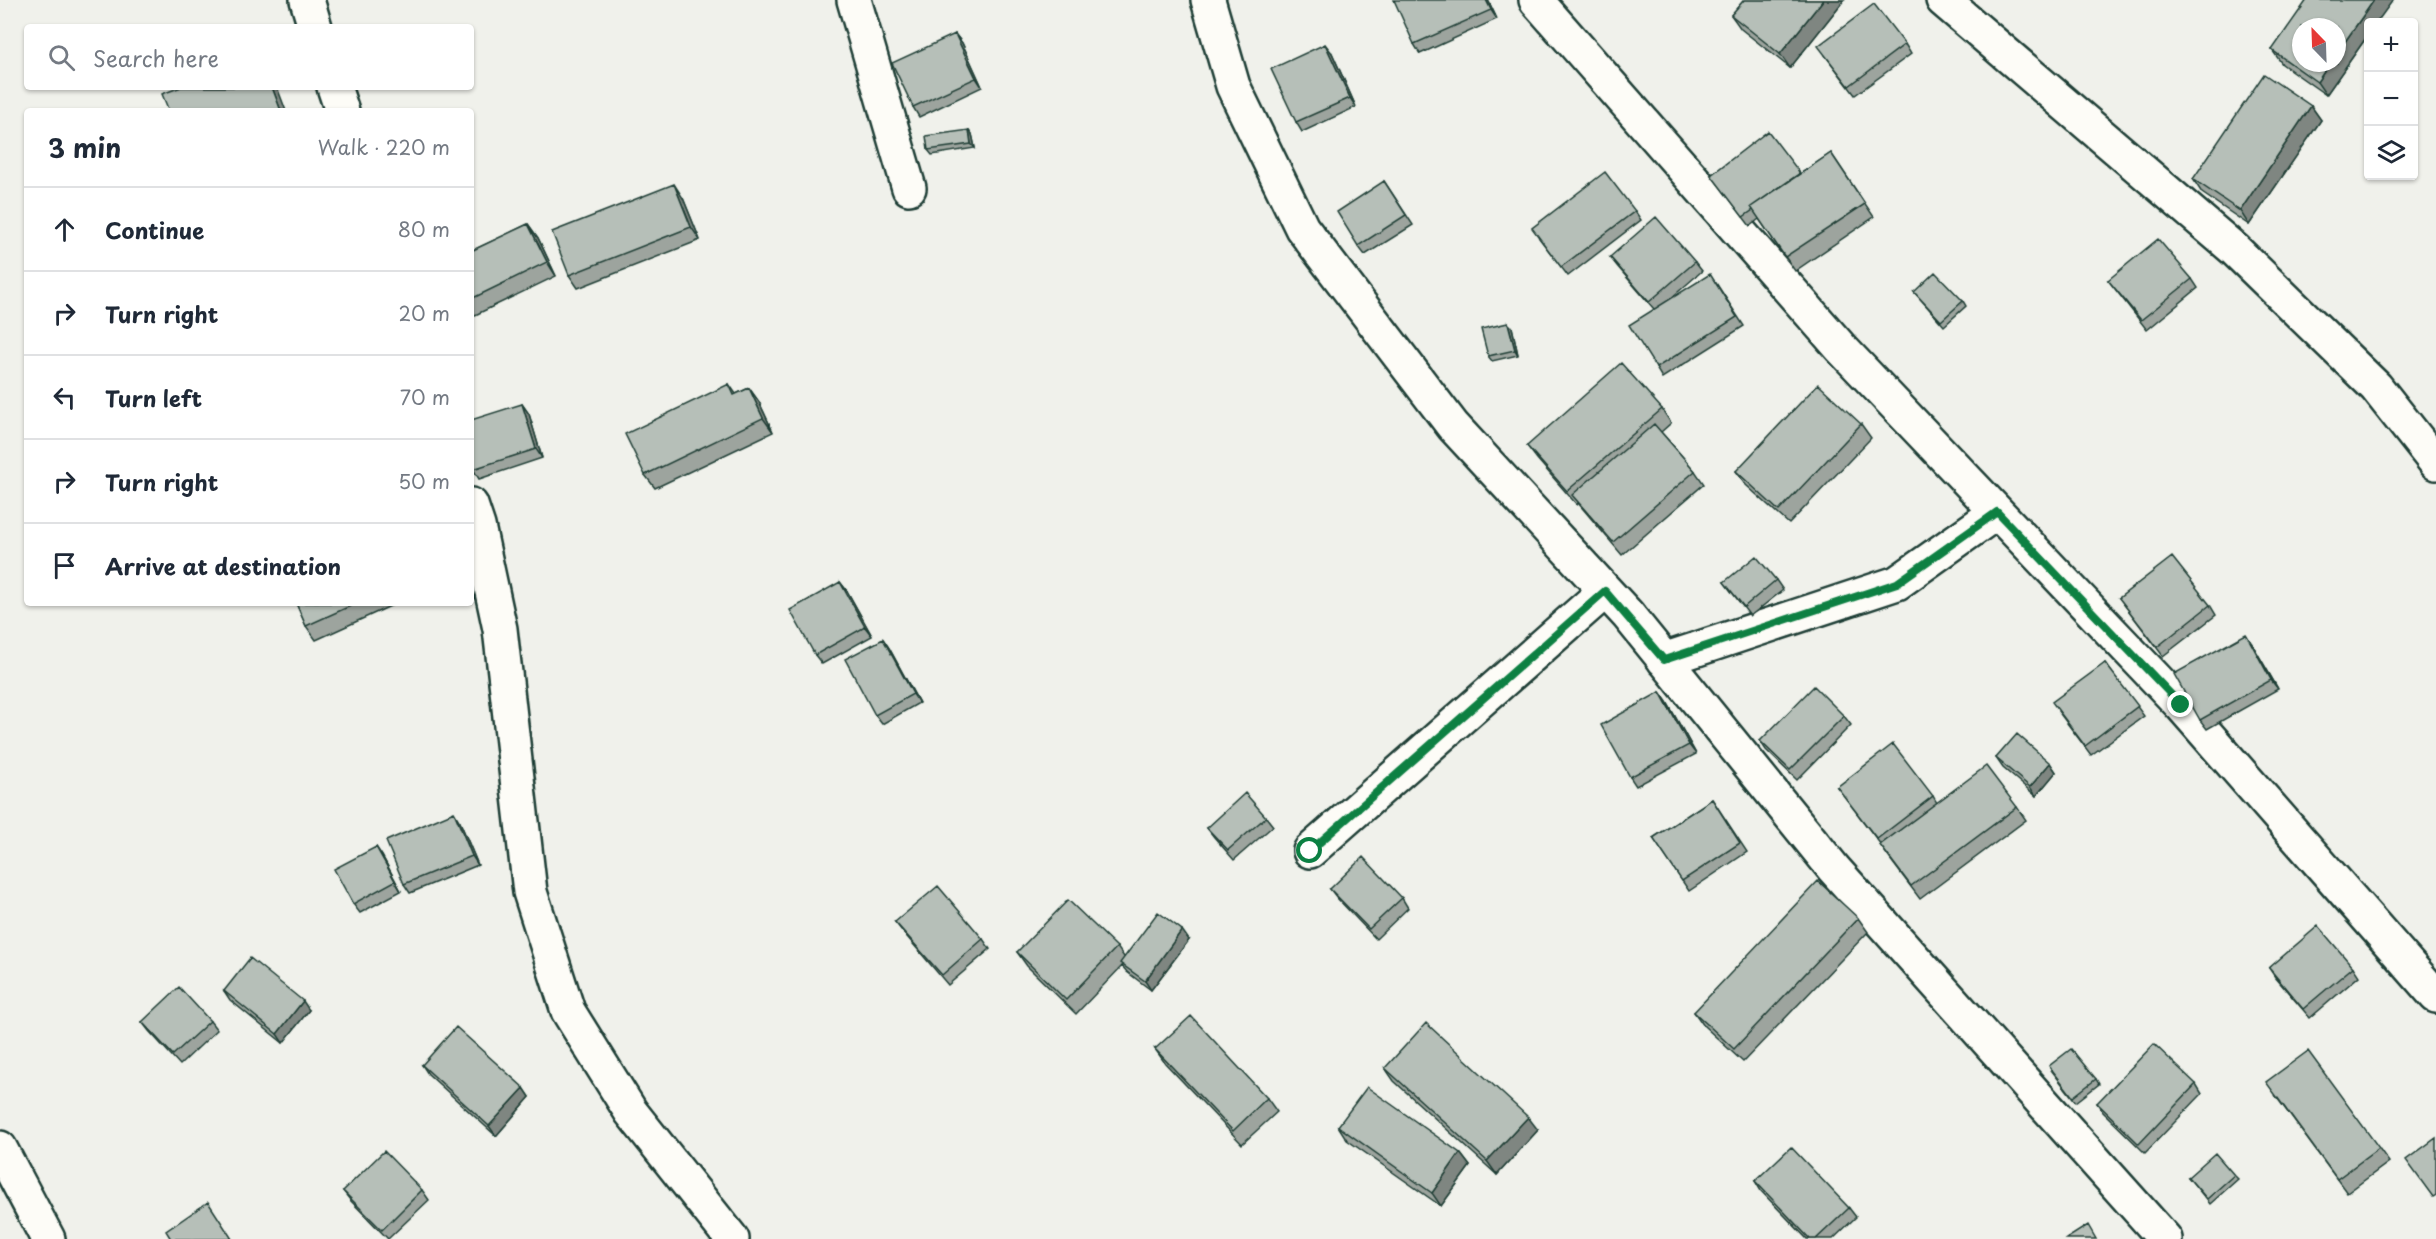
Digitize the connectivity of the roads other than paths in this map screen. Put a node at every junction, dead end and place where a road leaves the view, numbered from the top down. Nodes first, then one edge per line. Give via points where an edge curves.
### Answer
1 (307, 0) edge
2 (854, 0) edge
3 (1208, 0) edge
4 (1536, 0) edge
5 (1943, 0) edge
6 (314, 24) edge
7 (335, 90) edge
8 (341, 108) edge
9 (909, 188) dead end
10 (2436, 463) edge
11 (1997, 512) junction
12 (474, 515) edge
13 (1605, 591) junction
14 (1664, 660) junction
15 (1310, 851) dead end
16 (1834, 869) junction
17 (1812, 896) edge
18 (2436, 996) edge
19 (0, 1148) edge
20 (48, 1239) edge
21 (732, 1239) edge
22 (2165, 1239) edge

1 - 6 street
2 - 9 street
3 - 13 street via 1233,86 1302,228 1453,426
4 - 11 street via 1841,348
5 - 10 street via 2234,249 2376,387
7 - 8 street
11 - 14 street via 1897,583
11 - 18 street via 2181,705
12 - 21 street via 500,629 530,892 568,1011 631,1112
13 - 14 street
13 - 15 street
14 - 16 street
16 - 17 street
16 - 22 street
19 - 20 street

